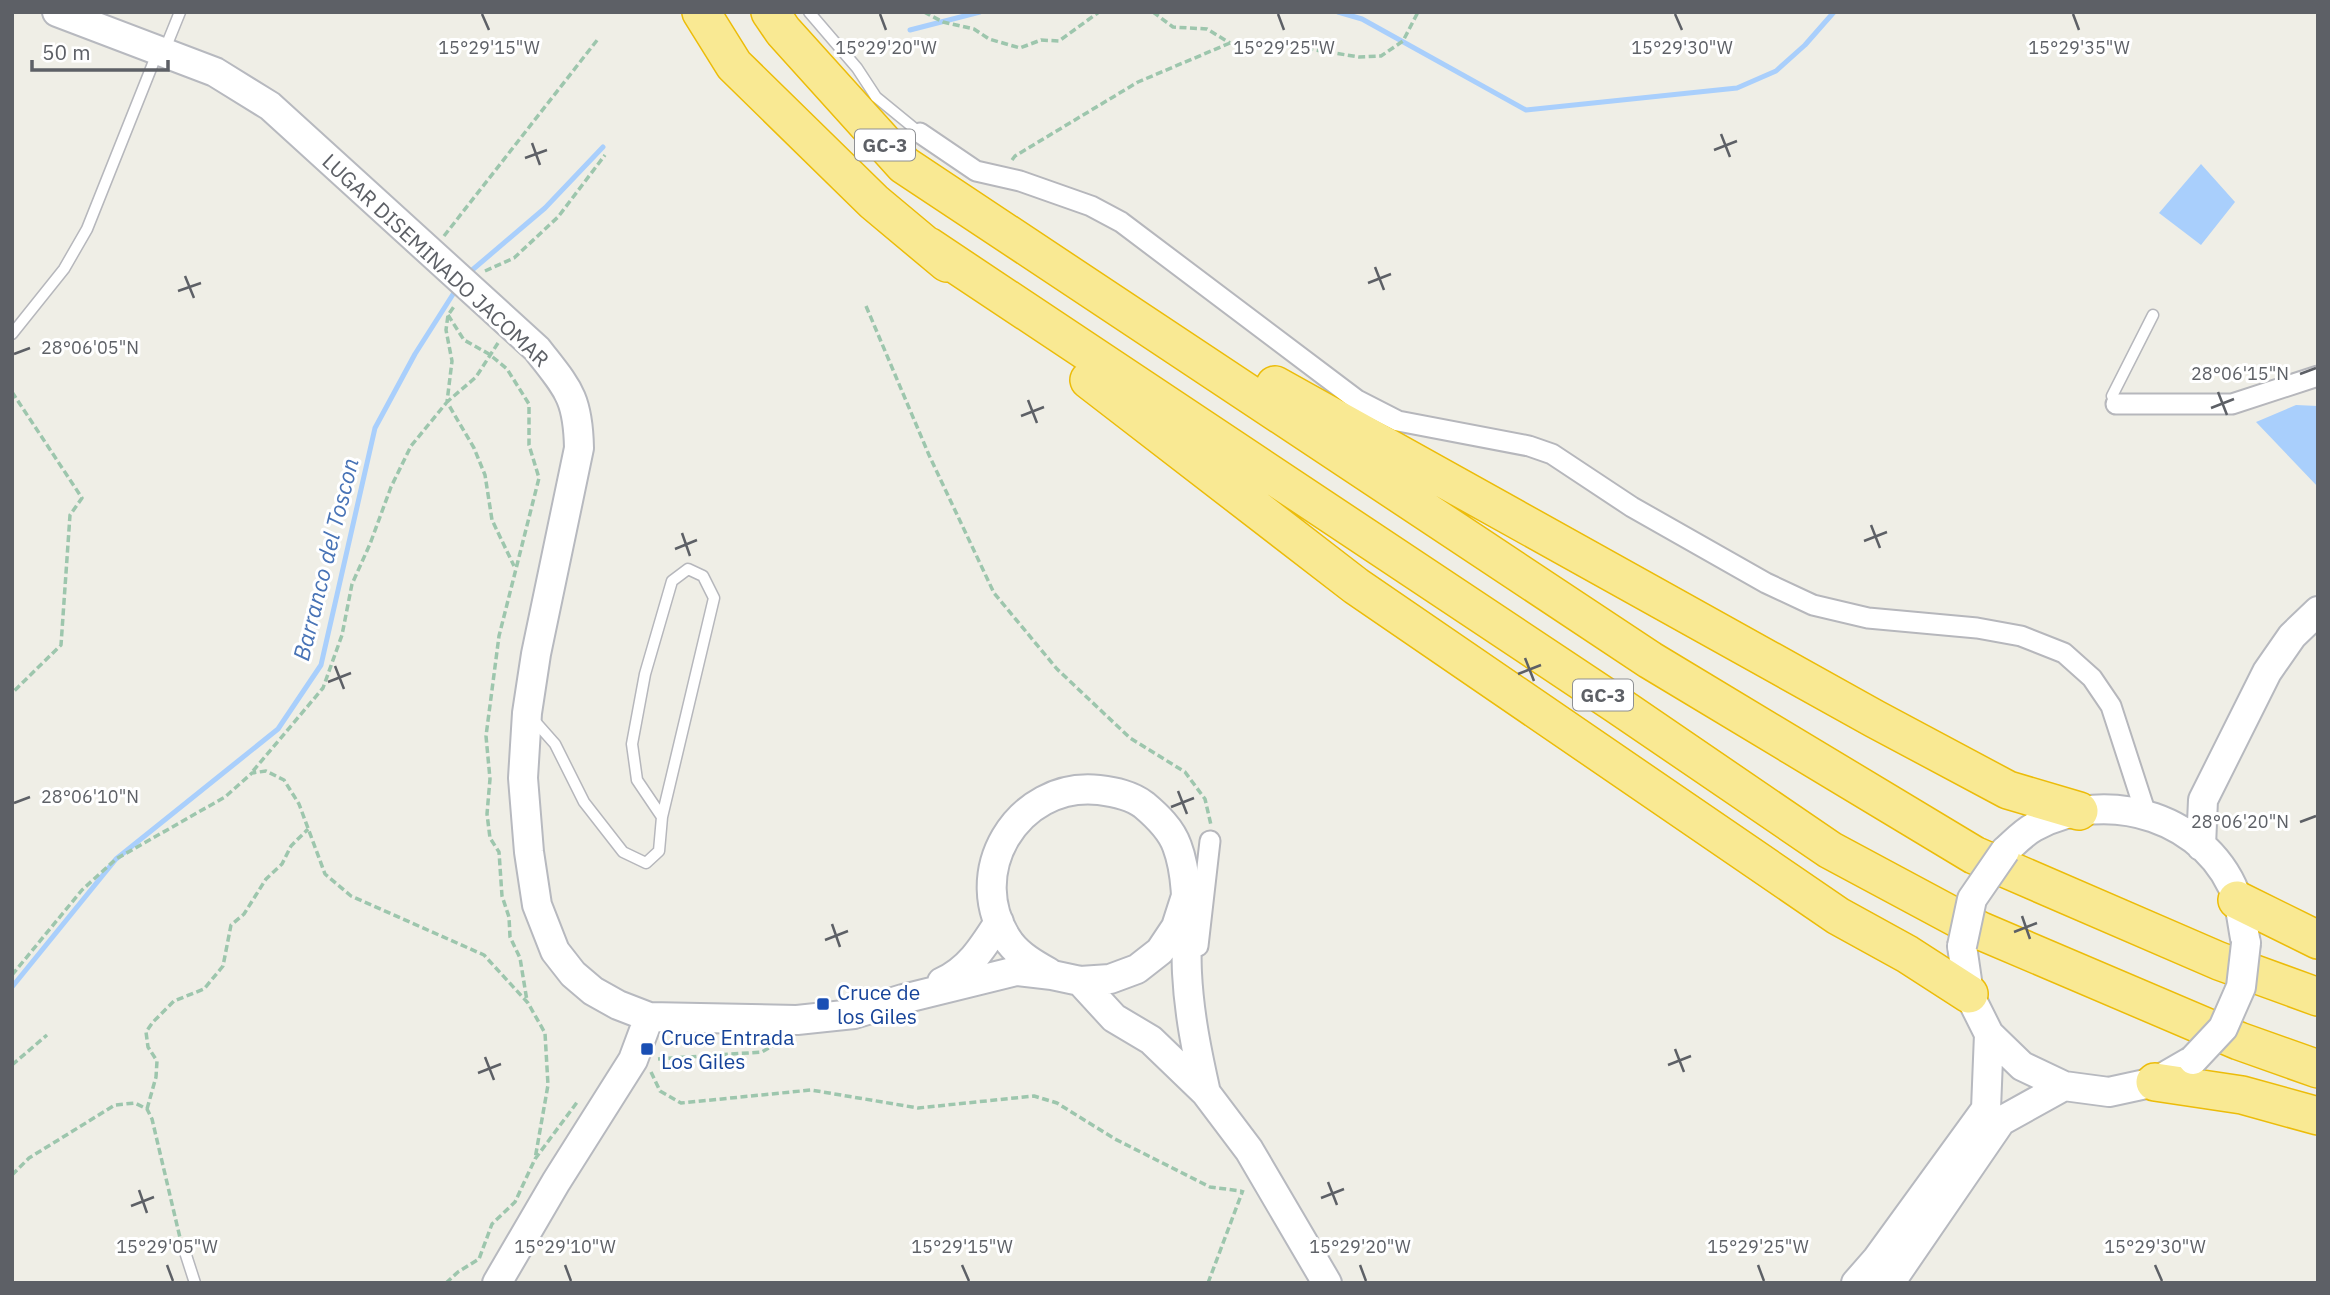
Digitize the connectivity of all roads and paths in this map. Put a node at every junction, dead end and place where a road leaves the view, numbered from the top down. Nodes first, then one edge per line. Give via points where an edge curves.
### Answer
1 (57, 12) edge
2 (180, 12) edge
3 (701, 12) edge
4 (770, 12) edge
5 (809, 12) edge
6 (924, 12) edge
7 (1099, 12) edge
8 (1153, 12) edge
9 (1418, 12) edge
10 (598, 38) dead end
11 (1230, 43) junction
12 (161, 52) junction
13 (920, 133) joint
14 (606, 155) dead end
15 (1001, 176) junction
16 (928, 246) junction
17 (1027, 247) junction
18 (432, 252) junction
19 (477, 274) dead end
20 (456, 304) dead end
21 (866, 306) dead end
22 (448, 315) junction
23 (2153, 315) dead end
24 (511, 325) junction
25 (12, 334) edge
26 (489, 355) junction
27 (2318, 376) edge
28 (12, 392) edge
29 (447, 402) junction
30 (2116, 404) joint
31 (515, 568) junction
32 (2318, 611) edge
33 (12, 693) edge
34 (527, 713) junction
35 (2132, 771) junction
36 (252, 773) junction
37 (2203, 800) junction
38 (2118, 809) junction
39 (2079, 811) junction
40 (662, 817) junction
41 (2155, 818) junction
42 (309, 829) junction
43 (1210, 841) junction
44 (2201, 846) junction
45 (1185, 885) junction
46 (2237, 900) junction
47 (999, 922) junction
48 (2318, 940) edge
49 (12, 975) edge
50 (1052, 975) junction
51 (1080, 981) junction
52 (1969, 994) junction
53 (2318, 997) edge
54 (903, 999) junction
55 (528, 1003) junction
56 (1191, 1006) junction
57 (649, 1017) junction
58 (797, 1020) junction
59 (1989, 1034) junction
60 (47, 1035) dead end
61 (644, 1060) junction
62 (12, 1065) edge
63 (2318, 1069) edge
64 (2155, 1083) junction
65 (2064, 1086) junction
66 (1206, 1093) junction
67 (581, 1097) dead end
68 (147, 1109) junction
69 (2318, 1116) edge
70 (535, 1159) junction
71 (12, 1175) edge
72 (1269, 1183) junction
73 (1241, 1191) junction
74 (185, 1252) joint
75 (195, 1283) edge
76 (446, 1283) edge
77 (497, 1283) edge
78 (1208, 1283) edge
79 (1327, 1283) edge
80 (1856, 1283) edge
81 (1890, 1283) edge

1 - 12 main road, LUGAR DISEMINADO JACOMAR
2 - 12 lane
3 - 16 highway, GC-3 via 734,65 874,202
4 - 17 highway, GC-3 via 904,166
5 - 13 lane via 876,97
6 - 7 path via 1020,48 1041,40 1059,41
8 - 11 path via 1173,27 1207,29
9 - 11 path via 1403,41 1381,56 1359,57 1260,41
10 - 18 path
11 - 15 path via 1138,82 1015,156
12 - 18 main road, LUGAR DISEMINADO JACOMAR via 215,72 270,106
12 - 25 lane via 87,229 64,269
13 - 15 street via 976,171
14 - 19 path via 558,217 514,258
15 - 35 street via 1090,206 1121,222 1357,400 1398,421 1552,454 1632,507 1812,605 1868,618 2021,636 2064,653 2092,678 2111,706
16 - 52 highway via 1051,351 1356,586 1838,916
16 - 63 highway, GC-3 via 1830,850 1981,931 2239,1041
17 - 39 highway via 2008,790
17 - 53 highway, GC-3 via 1650,660 1974,855 2219,961
18 - 24 main road, LUGAR DISEMINADO JACOMAR
20 - 22 path
21 - 43 path via 994,593 1057,669 1130,738 1185,772 1205,799
22 - 26 path via 464,340
22 - 29 path via 452,361
23 - 30 lane via 2112,396
24 - 26 path
24 - 34 main road, LUGAR DISEMINADO JACOMAR via 569,390 578,421 577,460
26 - 29 path via 476,377
26 - 31 path via 507,369 529,404 529,445 539,478
27 - 30 street via 2232,404
28 - 33 path via 82,498 70,515 61,645
29 - 31 path via 474,448 485,475 492,520
29 - 36 path via 411,446 391,486 352,584 342,635 323,688
31 - 55 path via 499,636 486,736 487,814 490,838 499,852 502,896
32 - 37 main road via 2292,636 2267,672
34 - 40 lane via 555,744 584,802 623,852 646,863 659,851
34 - 57 main road, LUGAR DISEMINADO JACOMAR via 523,778 529,852 537,905 555,951 593,992
35 - 38 street
35 - 41 street
36 - 42 path via 266,771 284,780
36 - 49 path via 225,797 116,859 82,890
37 - 41 main road
37 - 44 main road
38 - 39 main road
38 - 41 main road
39 - 52 main road, bridge via 2033,827 2005,851 1972,899 1962,946
40 - 40 lane via 714,598 703,576 688,569 672,581 645,674 632,744 637,780
41 - 44 main road
42 - 55 path via 325,874 351,896 484,955
42 - 68 path via 231,925 223,966 204,989 174,1001 146,1032 157,1061
43 - 45 street
43 - 56 street
44 - 46 main road via 2219,865
45 - 47 main road via 1177,844 1162,820 1141,803 1116,792 1083,788 1050,796 1022,814 1002,841 992,873 992,898
45 - 51 main road via 1176,927 1160,951 1137,969 1110,979
45 - 56 main road
46 - 48 highway
46 - 64 main road, bridge via 2246,943 2241,987 2223,1028 2193,1060
47 - 50 main road via 1027,960
47 - 54 main road via 977,957 953,977
50 - 51 main road
50 - 54 main road via 1016,971
51 - 66 main road via 1114,1018 1151,1041
52 - 59 main road
54 - 58 main road, LUGAR DISEMINADO JACOMAR via 854,1014
55 - 70 path via 545,1033 548,1085
56 - 66 main road
57 - 58 main road, LUGAR DISEMINADO JACOMAR
57 - 61 main road
58 - 61 path via 785,1038 762,1052
59 - 65 main road via 2022,1066
59 - 80 main road via 1986,1109
60 - 62 path
61 - 73 path via 660,1091 681,1103 811,1090 918,1108 1034,1096 1057,1103 1115,1139 1210,1187
61 - 77 main road via 556,1182
64 - 65 main road via 2109,1092
64 - 69 highway via 2242,1095
65 - 81 main road via 2001,1121
66 - 72 main road
67 - 70 path
68 - 71 path via 135,1103 115,1105 29,1158
68 - 74 path
70 - 76 path via 515,1202 492,1224 479,1259
72 - 73 path
72 - 79 main road
73 - 78 path
74 - 75 lane

